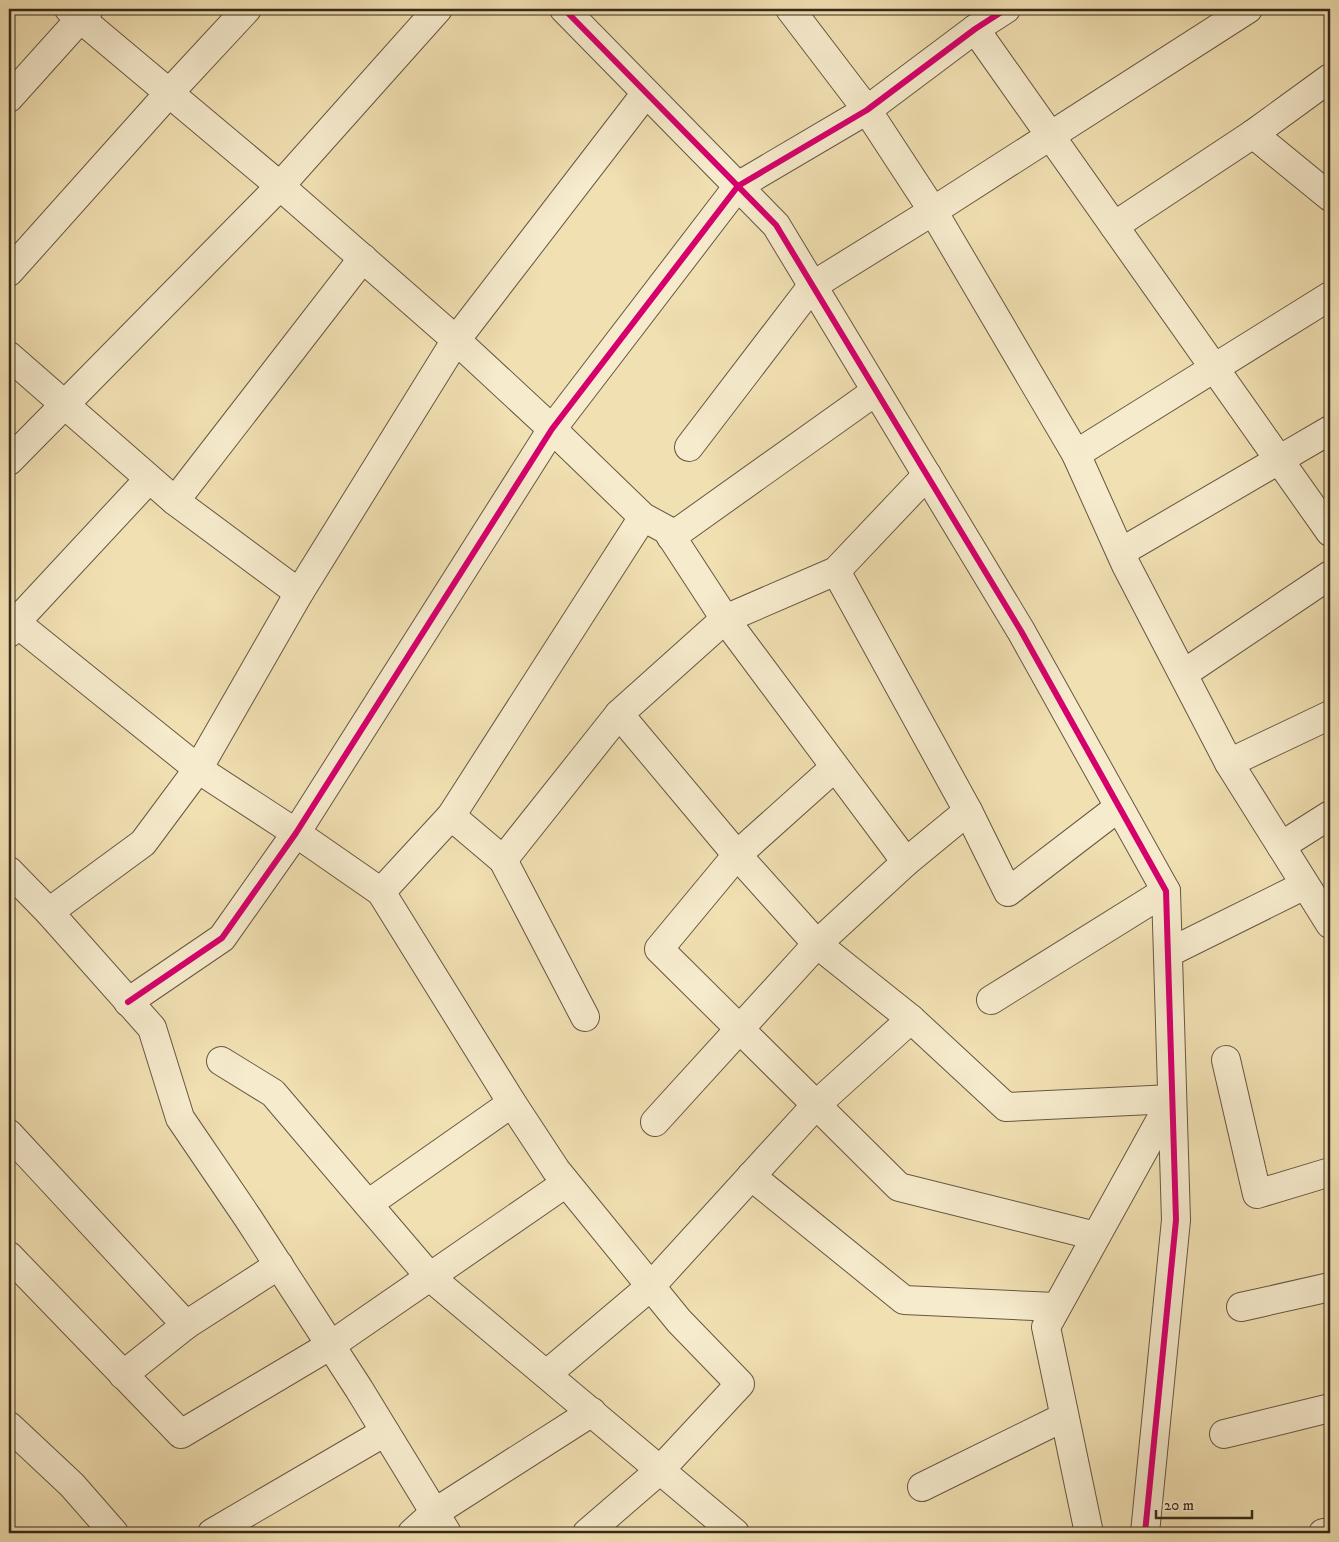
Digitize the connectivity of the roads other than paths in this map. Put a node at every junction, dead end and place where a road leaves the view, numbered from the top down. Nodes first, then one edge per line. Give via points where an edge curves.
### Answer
1 (247, 9) edge
2 (438, 9) edge
3 (564, 9) edge
4 (790, 9) edge
5 (1006, 9) edge
6 (1248, 9) edge
7 (79, 12) edge
8 (975, 29) junction
9 (1330, 78) edge
10 (169, 93) junction
11 (646, 93) junction
12 (9, 98) edge
13 (867, 110) junction
14 (1253, 134) junction
15 (1050, 136) junction
16 (280, 186) junction
17 (738, 186) junction
18 (1330, 197) edge
19 (933, 211) junction
20 (1114, 226) junction
21 (363, 258) junction
22 (9, 272) edge
23 (812, 286) junction
24 (1330, 296) edge
25 (456, 340) junction
26 (9, 356) edge
27 (1215, 368) junction
28 (876, 391) junction
29 (65, 404) junction
30 (552, 429) junction
31 (1330, 430) edge
32 (689, 447) dead end
33 (1076, 454) junction
34 (1279, 460) junction
35 (9, 461) edge
36 (927, 475) junction
37 (149, 479) junction
38 (175, 501) junction
39 (643, 517) junction
40 (1330, 532) edge
41 (672, 537) junction
42 (1121, 552) junction
43 (836, 572) junction
44 (1330, 575) edge
45 (299, 593) junction
46 (725, 619) junction
47 (11, 624) edge
48 (1183, 674) junction
49 (619, 714) junction
50 (1330, 715) edge
51 (1229, 764) junction
52 (835, 767) junction
53 (198, 769) junction
54 (1119, 807) junction
55 (968, 811) junction
56 (1330, 815) edge
57 (451, 816) junction
58 (296, 833) junction
59 (1281, 846) junction
60 (737, 854) junction
61 (503, 860) junction
62 (906, 862) junction
63 (9, 871) edge
64 (1305, 885) junction
65 (1166, 891) junction
66 (381, 892) junction
67 (49, 912) junction
68 (1330, 924) edge
69 (817, 944) junction
70 (1168, 953) junction
71 (991, 1000) dead end
72 (128, 1002) junction
73 (584, 1017) dead end
74 (911, 1019) junction
75 (740, 1029) junction
76 (1226, 1060) dead end
77 (221, 1061) dead end
78 (1172, 1099) junction
79 (512, 1104) junction
80 (816, 1105) junction
81 (655, 1122) dead end
82 (9, 1134) edge
83 (1330, 1172) edge
84 (751, 1176) junction
85 (566, 1183) junction
86 (368, 1204) junction
87 (1096, 1236) junction
88 (9, 1256) edge
89 (279, 1265) junction
90 (430, 1277) junction
91 (651, 1286) junction
92 (1330, 1287) edge
93 (1241, 1306) dead end
94 (1056, 1308) junction
95 (186, 1326) junction
96 (330, 1345) junction
97 (547, 1374) junction
98 (123, 1375) junction
99 (1330, 1408) edge
100 (592, 1412) junction
101 (1064, 1417) junction
102 (9, 1426) edge
103 (385, 1432) junction
104 (1224, 1434) dead end
105 (660, 1470) junction
106 (922, 1488) dead end
107 (440, 1523) edge
108 (1330, 1532) edge
109 (114, 1533) edge
110 (212, 1533) edge
111 (412, 1533) edge
112 (587, 1533) edge
113 (735, 1533) edge
114 (1089, 1533) edge
115 (1145, 1533) edge
116 (1323, 1533) edge

1 - 10 street
2 - 16 street
3 - 11 street
4 - 13 street
5 - 8 street
6 - 15 street
7 - 10 street
7 - 12 street
8 - 13 street
8 - 15 street
9 - 14 street
10 - 16 street
10 - 22 street
11 - 17 street
11 - 25 street
13 - 17 street
13 - 19 street
14 - 18 street
14 - 20 street
15 - 19 street
15 - 20 street
16 - 21 street
16 - 29 street
17 - 23 street via 776,225
17 - 30 street
19 - 23 street
19 - 33 street
20 - 27 street
21 - 25 street
21 - 38 street
23 - 28 street
23 - 32 street
24 - 27 street
25 - 30 street
25 - 45 street
26 - 29 street
27 - 33 street
27 - 34 street
28 - 36 street
28 - 41 street
29 - 35 street
29 - 37 street
30 - 39 street
30 - 58 street
31 - 34 street
33 - 42 street
34 - 40 street
34 - 42 street
36 - 43 street
36 - 54 street
37 - 38 street
37 - 47 street
38 - 45 street
39 - 41 street via 667,530
39 - 57 street
41 - 46 street
42 - 48 street
43 - 46 street
43 - 55 street
44 - 48 street
45 - 53 street
46 - 49 street
46 - 52 street
47 - 53 street
48 - 51 street
49 - 60 street
49 - 61 street
50 - 51 street
51 - 59 street
52 - 60 street
52 - 62 street
53 - 58 street
53 - 67 street via 143,843
54 - 55 street via 1008,892
54 - 65 street
55 - 62 street
56 - 59 street
57 - 61 street
57 - 66 street
58 - 66 street
58 - 72 street via 222,938
59 - 64 street
60 - 69 street
60 - 75 street via 658,948
61 - 73 street
62 - 69 street
63 - 67 street
64 - 68 street
64 - 70 street
65 - 70 street
65 - 71 street
66 - 79 street
67 - 72 street
69 - 74 street
69 - 75 street
70 - 78 street
72 - 89 street via 152,1028 180,1118
74 - 78 street via 1006,1107
74 - 80 street
75 - 80 street
75 - 81 street
76 - 83 street via 1256,1194
77 - 86 street via 273,1093
78 - 87 street
78 - 115 street via 1176,1220
79 - 85 street
79 - 86 street
80 - 84 street
80 - 87 street via 899,1187
82 - 95 street
84 - 91 street
84 - 94 street via 904,1300
85 - 90 street
85 - 91 street
86 - 90 street
87 - 94 street
88 - 98 street
89 - 95 street
89 - 96 street
90 - 96 street
90 - 97 street
91 - 97 street
91 - 105 street via 679,1321 740,1384
92 - 93 street
94 - 101 street via 1046,1327
95 - 98 street
96 - 98 street via 181,1434
96 - 103 street
97 - 100 street
99 - 104 street
100 - 105 street
100 - 107 street
101 - 106 street
101 - 114 street
102 - 109 street via 72,1485
103 - 107 street
103 - 110 street
105 - 112 street
105 - 113 street
107 - 111 street
108 - 116 street

